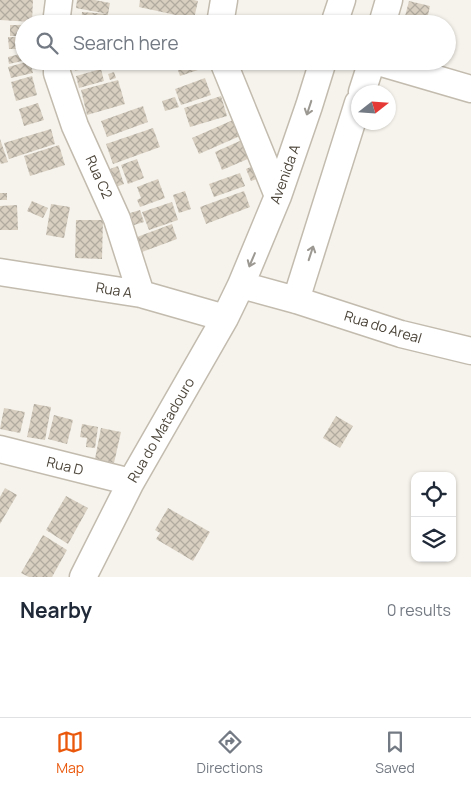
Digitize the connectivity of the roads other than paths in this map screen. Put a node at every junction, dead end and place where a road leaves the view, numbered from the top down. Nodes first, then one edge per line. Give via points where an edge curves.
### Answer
1 (59, 0) edge
2 (224, 0) edge
3 (342, 0) edge
4 (389, 0) edge
5 (57, 15) edge
6 (222, 15) edge
7 (337, 15) edge
8 (385, 15) edge
9 (57, 70) edge
10 (227, 70) edge
11 (320, 70) edge
12 (370, 70) edge
13 (404, 70) edge
14 (364, 85) edge
15 (471, 89) edge
16 (351, 125) edge
17 (278, 196) junction
18 (0, 272) edge
19 (241, 285) junction
20 (141, 294) junction
21 (296, 300) junction
22 (226, 318) junction
23 (471, 350) edge
24 (0, 449) edge
25 (131, 482) junction
26 (83, 577) edge

1 - 5 street
2 - 6 street
3 - 7 street
4 - 8 street
9 - 20 street, Rua C2 via 75,126 117,219
10 - 17 street
11 -> 17 street, Avenida A
12 - 14 street
13 - 15 street
21 -> 16 street
17 -> 19 street, Avenida A
18 - 20 street, Rua A
19 - 21 street, Rua do Areal
19 - 22 street, Rua do Matadouro
20 - 22 street, Rua A
21 - 23 street, Rua do Areal via 401,334
22 - 25 street, Rua do Matadouro
24 - 25 street, Rua D
25 - 26 street, Rua do Matadouro

